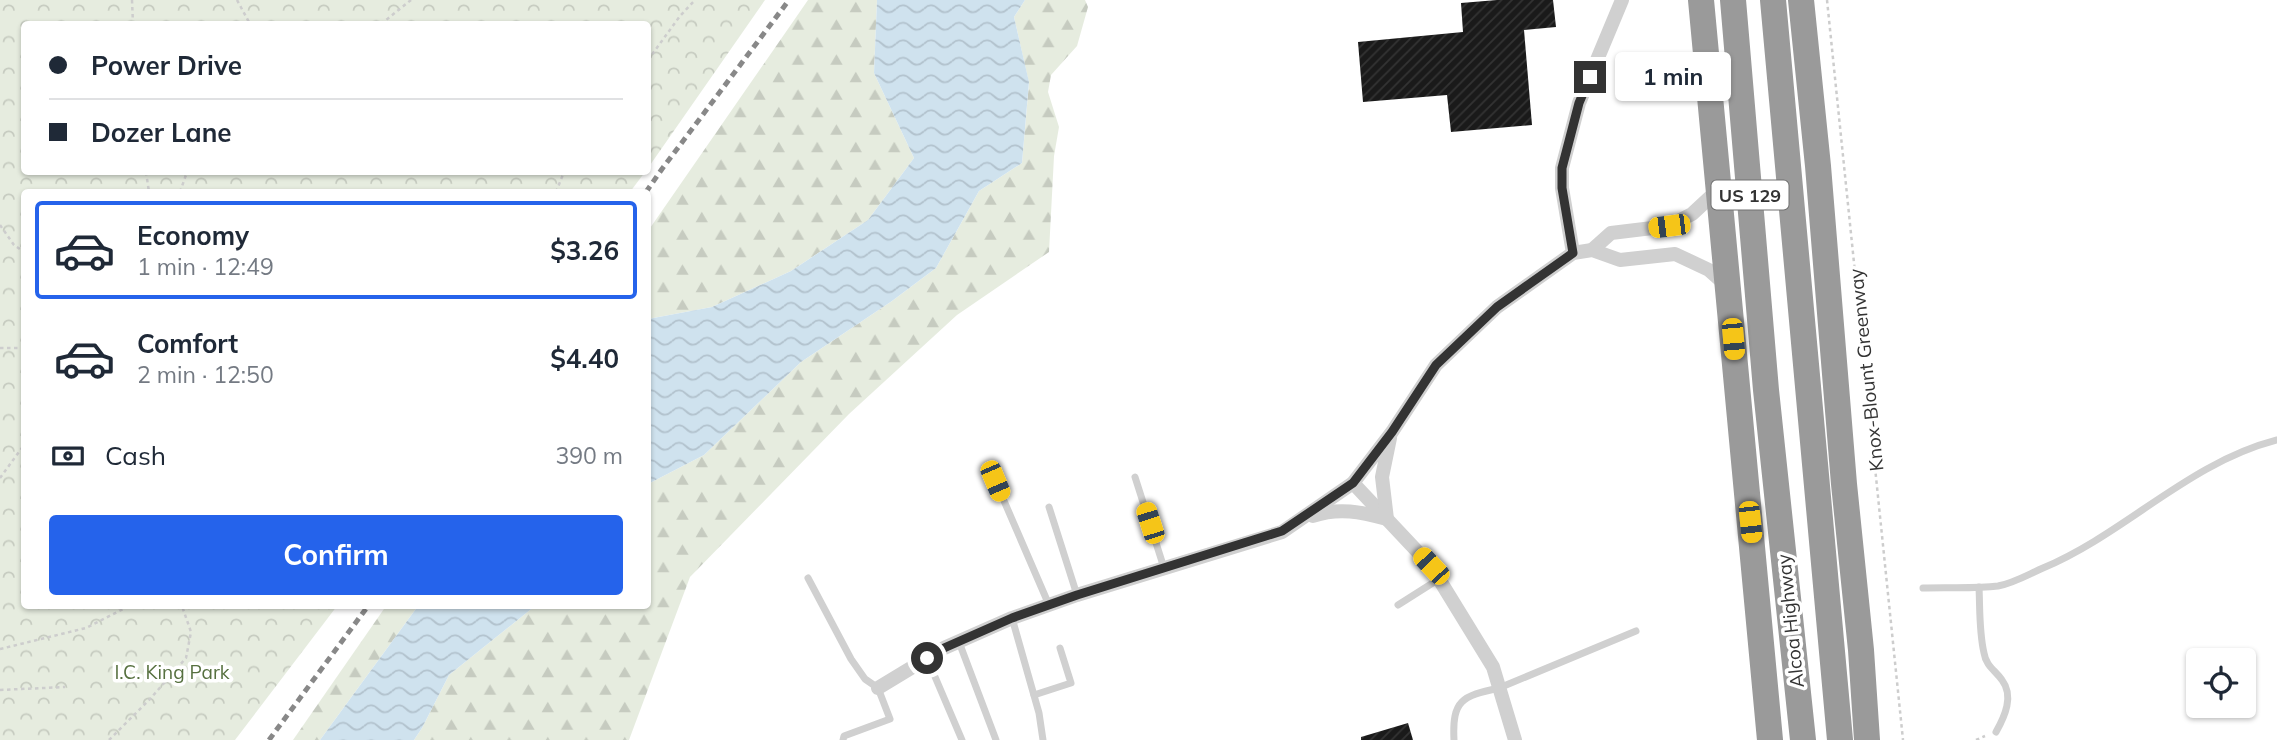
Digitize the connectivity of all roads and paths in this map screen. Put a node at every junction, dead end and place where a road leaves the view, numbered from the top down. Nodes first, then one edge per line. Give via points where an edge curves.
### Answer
1 (132, 0) edge
2 (237, 0) edge
3 (411, 0) edge
4 (695, 0) edge
5 (1622, 0) edge
6 (1701, 0) edge
7 (1733, 0) edge
8 (1773, 0) edge
9 (1801, 0) edge
10 (1827, 0) edge
11 (133, 21) edge
12 (248, 21) edge
13 (385, 21) edge
14 (651, 56) edge
15 (1719, 189) junction
16 (0, 225) edge
17 (21, 250) edge
18 (1592, 250) junction
19 (1573, 253) junction
20 (1729, 288) junction
21 (0, 348) edge
22 (21, 348) edge
23 (1392, 432) junction
24 (2277, 440) edge
25 (21, 449) edge
26 (1135, 477) dead end
27 (0, 478) edge
28 (995, 481) dead end
29 (1353, 483) junction
30 (1049, 507) dead end
31 (1387, 519) junction
32 (1295, 523) junction
33 (1164, 568) junction
34 (808, 578) dead end
35 (1439, 579) junction
36 (1979, 587) junction
37 (1923, 588) dead end
38 (1077, 595) junction
39 (1398, 605) dead end
40 (1049, 606) junction
41 (123, 609) edge
42 (183, 609) edge
43 (1012, 618) junction
44 (1636, 631) dead end
45 (958, 641) junction
46 (1060, 648) dead end
47 (0, 649) edge
48 (927, 658) junction
49 (65, 687) dead end
50 (878, 688) junction
51 (1499, 688) junction
52 (0, 690) edge
53 (1034, 695) junction
54 (1996, 732) dead end
55 (109, 740) edge
56 (843, 740) edge
57 (962, 740) edge
58 (996, 740) edge
59 (1043, 740) edge
60 (1454, 740) edge
61 (1516, 740) edge
62 (1770, 740) edge
63 (1802, 740) edge
64 (1840, 740) edge
65 (1867, 740) edge
66 (1903, 740) edge

1 - 11 path
2 - 12 path
3 - 13 path
4 - 14 path
5 - 19 street via 1579,103 1562,168
6 - 15 highway
7 - 63 highway, Alcoa Highway / US 129
8 - 64 highway, Alcoa Highway / US 129
9 - 65 highway
10 - 66 path, Knox-Blount Greenway
15 - 18 street via 1692,214 1669,226 1611,233
15 - 20 highway
16 - 17 path
18 - 19 street
18 - 20 street via 1620,260 1675,254 1709,270
19 - 23 street via 1497,307 1436,365
20 - 62 highway
21 - 22 path
23 - 29 street
23 - 31 street via 1382,477
24 - 36 lane via 2220,460 2062,560 2000,586
25 - 27 path
26 - 33 lane
28 - 40 lane
29 - 31 street
29 - 32 street
30 - 38 lane
31 - 32 street via 1335,510
31 - 35 street
32 - 33 street
33 - 38 street
34 - 50 lane via 851,659
35 - 39 lane
35 - 51 street via 1493,667
36 - 37 lane
36 - 54 lane via 1984,656 2007,694 2005,716
38 - 40 street
40 - 43 street
41 - 47 path via 86,628
42 - 55 path via 191,632 187,658
43 - 45 street
43 - 53 lane
44 - 51 lane
45 - 48 street
45 - 58 lane
46 - 53 lane via 1071,683
48 - 50 street
48 - 57 lane
49 - 52 path
50 - 56 lane via 890,719
51 - 60 lane via 1476,693 1459,704 1453,719
51 - 61 street
53 - 59 lane

